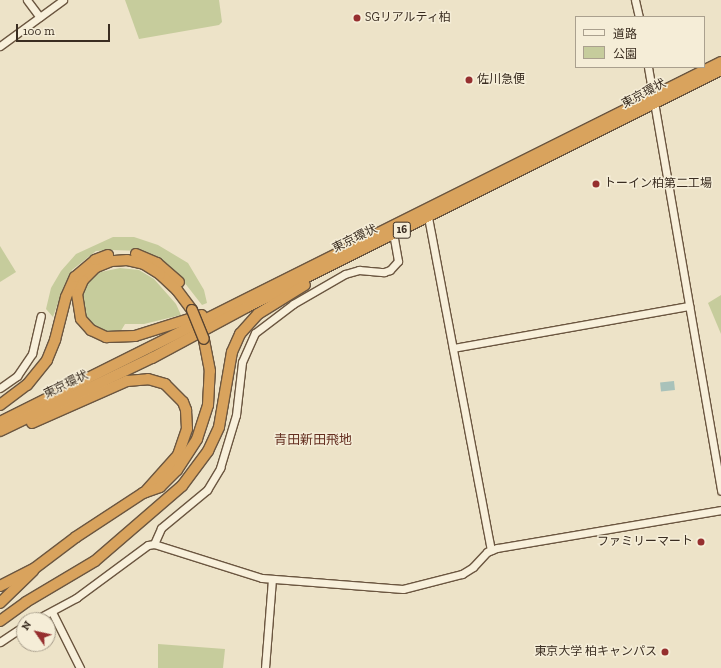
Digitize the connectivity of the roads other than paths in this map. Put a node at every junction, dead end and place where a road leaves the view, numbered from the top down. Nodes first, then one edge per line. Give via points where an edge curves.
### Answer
1 (27, 0) edge
2 (63, 0) edge
3 (635, 0) edge
4 (639, 16) edge
5 (40, 17) junction
6 (0, 46) edge
7 (721, 62) edge
8 (648, 68) edge
9 (721, 70) edge
10 (653, 100) junction
11 (428, 217) junction
12 (393, 234) junction
13 (343, 259) junction
14 (689, 306) junction
15 (226, 307) junction
16 (195, 309) junction
17 (41, 316) dead end
18 (207, 338) junction
19 (453, 348) junction
20 (0, 388) edge
21 (0, 405) edge
22 (0, 422) edge
23 (0, 431) edge
24 (721, 491) edge
25 (143, 493) junction
26 (171, 493) junction
27 (721, 510) edge
28 (154, 544) junction
29 (490, 550) junction
30 (35, 568) junction
31 (272, 579) junction
32 (0, 586) edge
33 (0, 602) edge
34 (26, 602) junction
35 (52, 612) edge
36 (0, 614) edge
37 (56, 620) edge
38 (0, 622) edge
39 (16, 631) edge
40 (0, 642) edge
41 (80, 668) edge
42 (265, 668) edge

1 - 5 street
2 - 5 street
3 - 4 street
5 - 6 street
7 - 10 highway, 東京環状 / 16
8 - 10 street
9 - 10 highway, 東京環状 / 16
10 - 11 highway, 東京環状 / 16
10 - 14 street
10 - 15 highway, 東京環状 / 16
11 - 12 highway, 東京環状 / 16
11 - 19 street
12 - 13 highway, 東京環状 / 16
12 - 28 street via 398,261 390,270 359,270 345,274 293,304 255,333 242,362 236,415 220,468 206,490 161,528
13 - 23 highway, 東京環状 / 16 via 152,358
13 - 26 highway via 266,308 246,326 232,352 223,413 214,440 190,476
14 - 19 street
14 - 24 street
15 - 16 highway via 162,329 121,338 102,336 91,330 78,312 77,294 89,273 103,264 128,260 144,264 168,280
15 - 22 highway, 東京環状 / 16
16 - 18 highway, bridge
16 - 21 highway via 176,279 150,259 127,253 95,260 81,271 69,289 55,340 39,372 18,393
17 - 20 street via 32,354 17,376
18 - 25 highway via 210,383 201,429 177,470 160,487
18 - 26 highway via 217,378 211,419 200,446
19 - 29 street
23 - 25 highway via 23,427 127,381 148,379 165,384 183,402 188,429 178,455
25 - 30 highway via 76,537
26 - 34 highway via 140,525 95,562
27 - 29 street
28 - 31 street
28 - 35 street via 137,552 76,598
29 - 31 street via 462,574 411,588
30 - 32 highway
30 - 33 highway via 24,582
31 - 42 street
34 - 36 highway
34 - 38 highway
37 - 41 street
39 - 40 street

